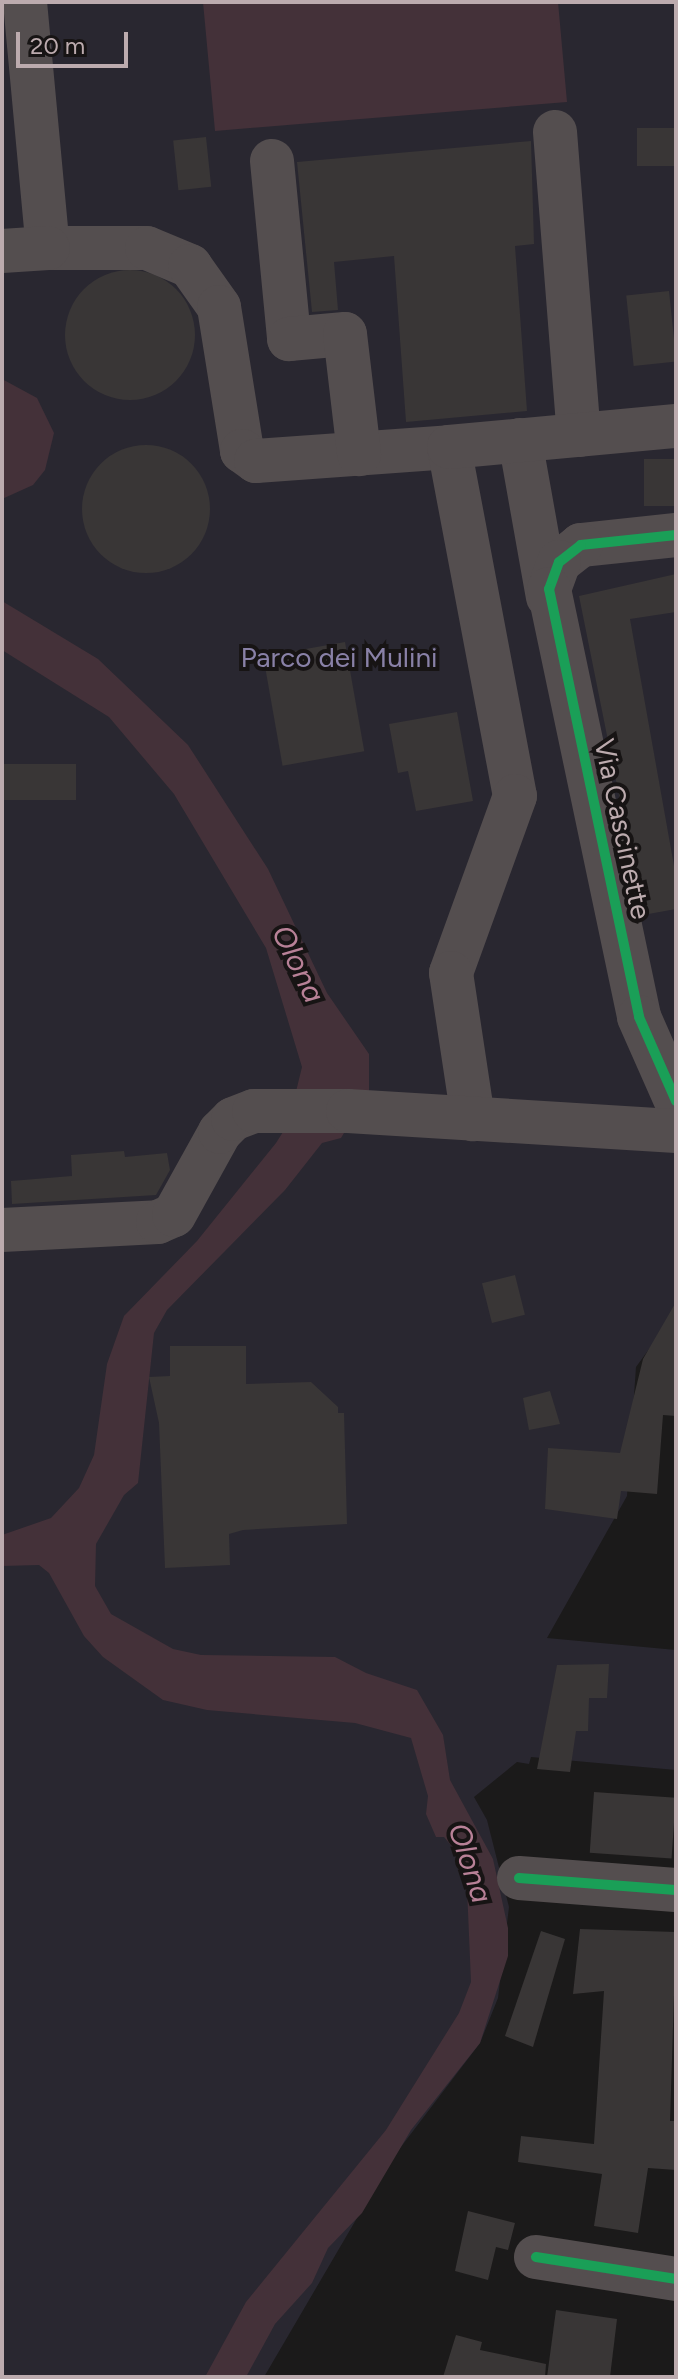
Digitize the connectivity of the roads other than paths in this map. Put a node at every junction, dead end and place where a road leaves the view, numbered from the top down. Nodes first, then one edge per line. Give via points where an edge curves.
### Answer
1 (25, 2) edge
2 (555, 132) dead end
3 (272, 161) dead end
4 (48, 248) junction
5 (2, 251) edge
6 (676, 426) edge
7 (579, 435) junction
8 (520, 440) junction
9 (449, 447) junction
10 (359, 454) junction
11 (676, 535) edge
12 (549, 604) junction
13 (676, 1101) edge
14 (473, 1119) junction
15 (676, 1131) edge
16 (2, 1230) edge
17 (519, 1878) dead end
18 (676, 1890) edge
19 (536, 2257) dead end
20 (676, 2279) edge

1 - 4 street
2 - 7 street
3 - 10 street via 289,339 345,334
4 - 5 street
4 - 10 street via 147,248 190,266 219,307 242,451 256,461
6 - 7 street
7 - 8 street
8 - 9 street
8 - 12 street
9 - 10 street
9 - 14 street via 515,796 451,973
11 - 12 street, Via Cascinette via 581,545 559,562
12 - 13 street, Via Cascinette via 639,1017
14 - 15 street
14 - 16 street via 275,1109 233,1119 220,1132 174,1215 158,1222
17 - 18 street
19 - 20 street

